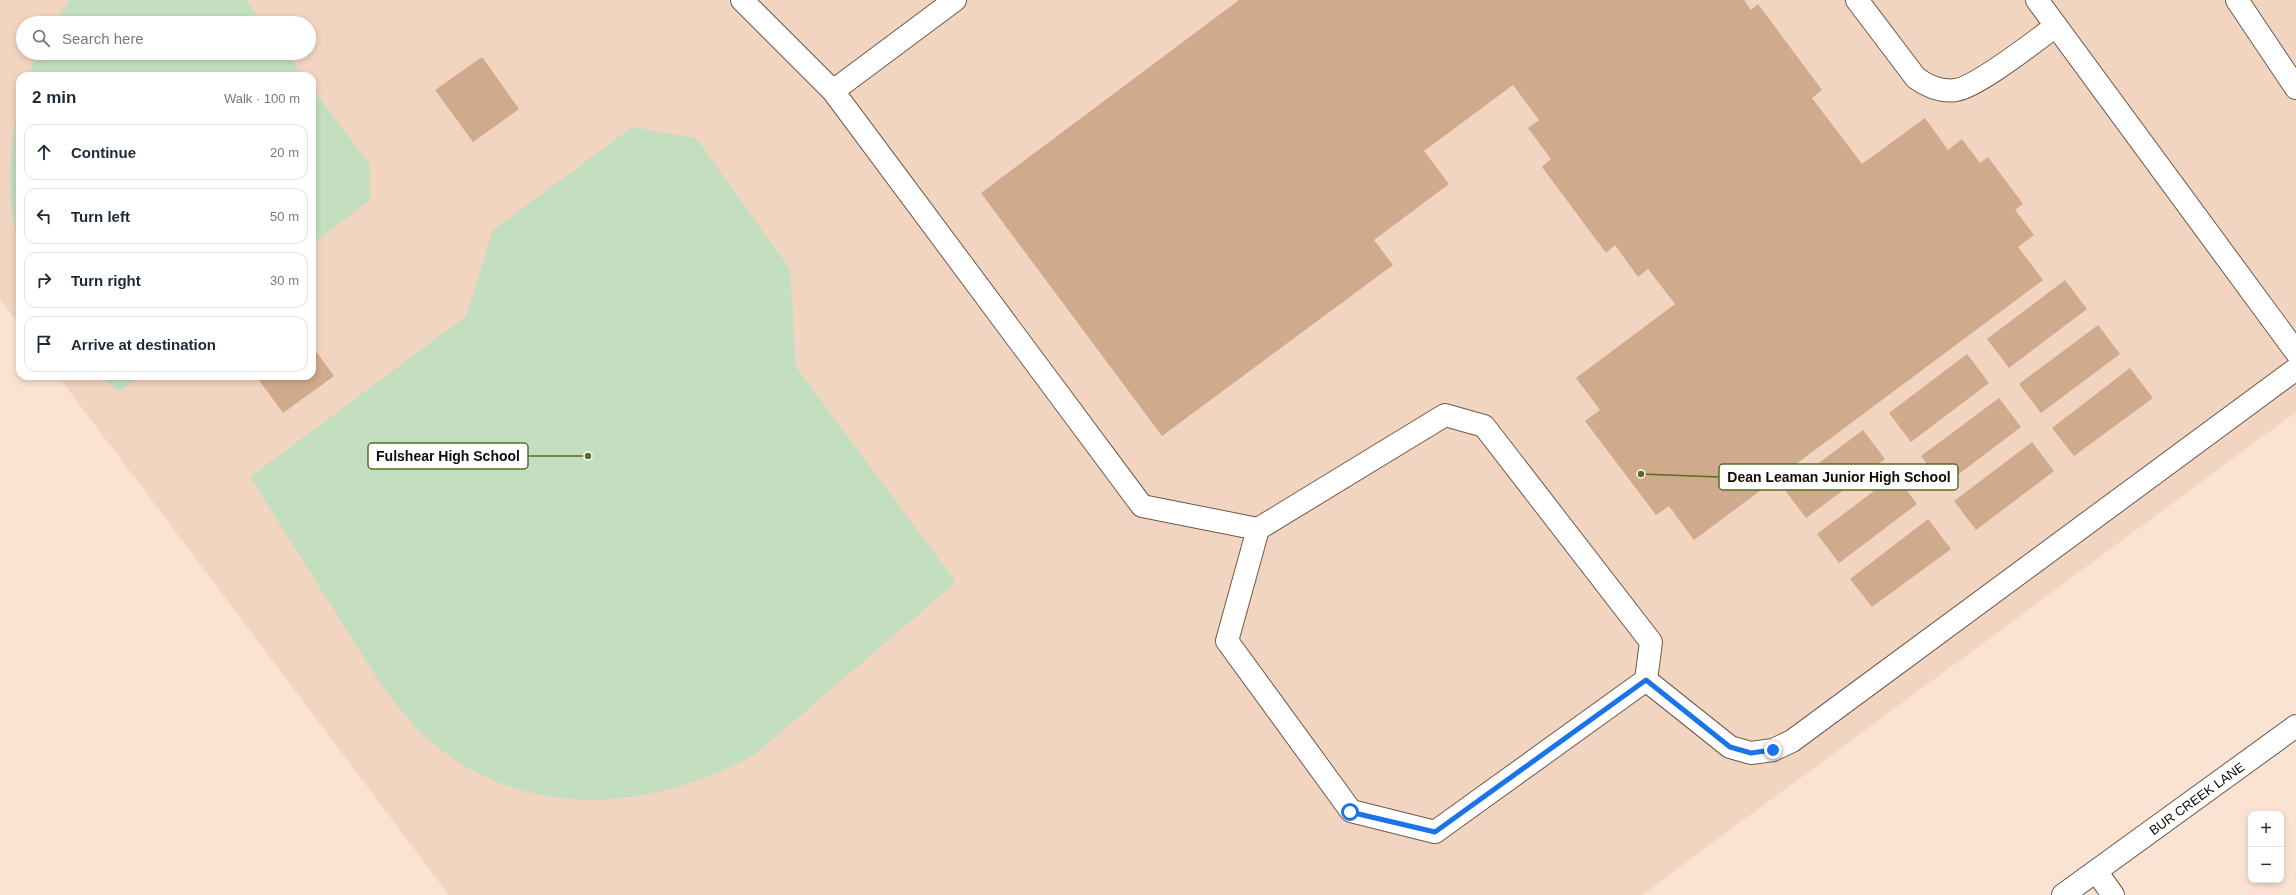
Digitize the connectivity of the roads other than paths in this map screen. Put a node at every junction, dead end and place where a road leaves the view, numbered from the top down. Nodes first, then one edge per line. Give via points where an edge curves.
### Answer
1 (742, 0) edge
2 (955, 0) edge
3 (1857, 0) edge
4 (2037, 0) edge
5 (2237, 0) edge
6 (2056, 26) junction
7 (2296, 88) edge
8 (833, 91) junction
9 (2296, 352) edge
10 (2296, 369) edge
11 (1258, 529) junction
12 (1646, 680) junction
13 (2296, 726) edge
14 (2096, 871) junction
15 (2063, 895) edge
16 (2113, 895) edge

1 - 8 street
2 - 8 street
3 - 6 street via 1916,78 1936,89 1956,90 1977,81
4 - 6 street
5 - 7 street
6 - 9 street
8 - 11 street via 1142,506
10 - 12 street via 1792,741 1773,750 1751,753 1730,747
11 - 12 street via 1445,415 1484,426 1651,642
11 - 12 street via 1227,641 1350,812 1435,832
13 - 14 street, BUR CREEK LANE
14 - 15 street, BUR CREEK LANE
14 - 16 street

